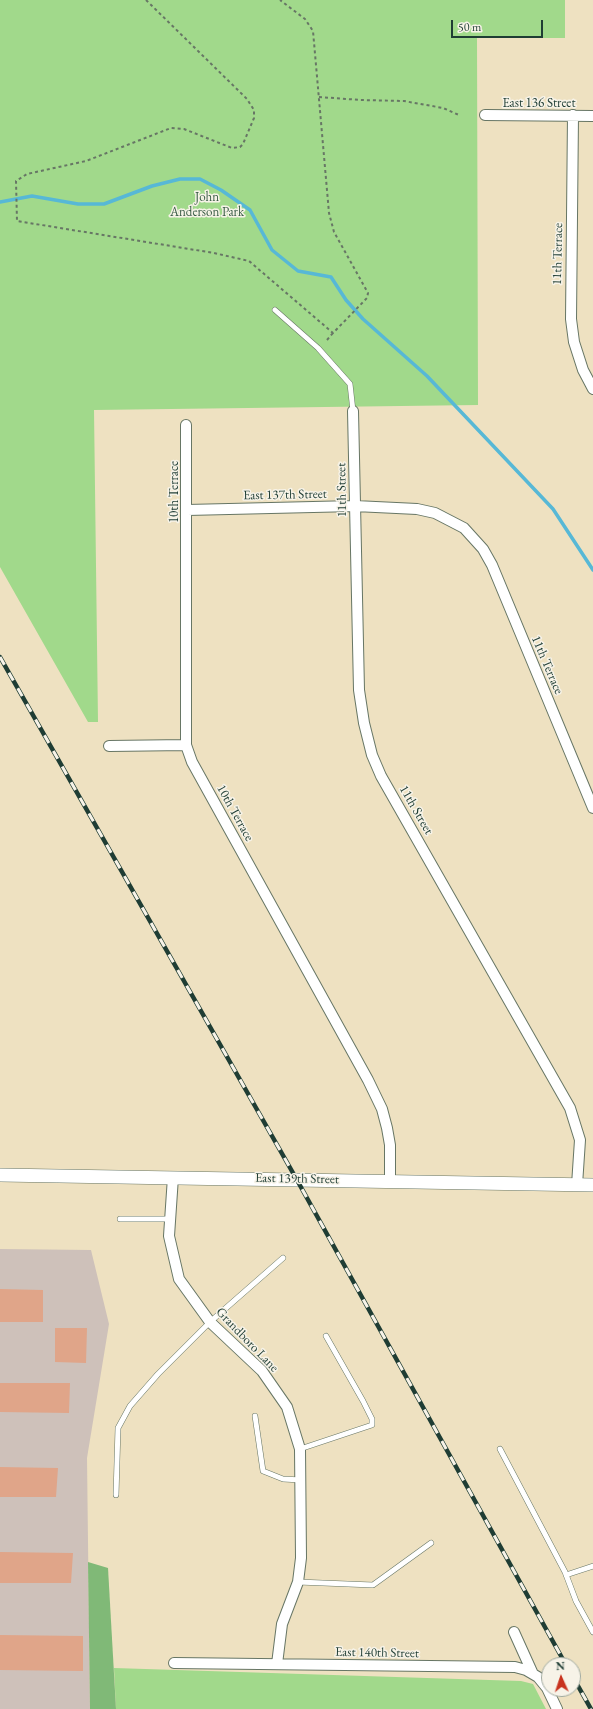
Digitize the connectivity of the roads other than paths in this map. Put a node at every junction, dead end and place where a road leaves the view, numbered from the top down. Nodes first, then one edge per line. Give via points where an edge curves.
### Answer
1 (485, 115) dead end
2 (573, 116) junction
3 (593, 116) edge
4 (275, 310) dead end
5 (593, 389) edge
6 (353, 411) joint
7 (186, 425) dead end
8 (355, 506) junction
9 (187, 510) junction
10 (472, 536) joint
11 (186, 745) junction
12 (109, 746) dead end
13 (593, 808) edge
14 (0, 1176) edge
15 (173, 1177) junction
16 (390, 1181) junction
17 (577, 1185) junction
18 (593, 1185) edge
19 (120, 1219) dead end
20 (170, 1219) junction
21 (283, 1258) dead end
22 (210, 1322) junction
23 (326, 1336) dead end
24 (255, 1416) dead end
25 (300, 1449) junction
26 (500, 1449) dead end
27 (301, 1480) junction
28 (116, 1495) dead end
29 (431, 1543) dead end
30 (593, 1566) edge
31 (566, 1575) junction
32 (298, 1582) junction
33 (514, 1632) dead end
34 (593, 1632) edge
35 (174, 1663) dead end
36 (276, 1664) junction
37 (533, 1674) junction
38 (557, 1709) edge

1 - 2 street, East 136 Street
2 - 3 street, East 136 Street
2 - 5 street, 11th Terrace via 571,319 574,342
4 - 6 lane via 318,348 350,384
6 - 8 street, 11th Street
7 - 9 street, 10th Terrace
8 - 9 street, East 137th Street
8 - 10 street, East 137th Street via 417,509 435,513 464,528
8 - 17 street, 11th Street via 359,690 372,754 381,776 570,1108 580,1140
9 - 11 street, 10th Terrace
10 - 13 street, 11th Terrace via 492,565
11 - 12 street
11 - 16 street, 10th Terrace via 192,762 379,1103 390,1144
14 - 15 street, East 139th Street
15 - 16 street, East 139th Street
15 - 20 street, Grandboro Lane
16 - 17 street, East 139th Street
17 - 18 street, East 139th Street
19 - 20 lane
20 - 22 street, Grandboro Lane via 169,1236 179,1279
21 - 22 lane
22 - 25 street, Grandboro Lane via 262,1371 287,1407
22 - 28 lane via 158,1374 127,1411 118,1428
23 - 25 lane via 363,1401 372,1419 372,1425
24 - 27 lane via 263,1471 283,1479
25 - 27 street, Grandboro Lane
26 - 31 lane
27 - 32 street, Grandboro Lane via 301,1558
29 - 32 lane via 373,1585
30 - 31 lane
31 - 34 lane
32 - 36 street, Grandboro Lane via 282,1624
33 - 37 street
35 - 36 street, East 140th Street
36 - 37 street, East 140th Street via 515,1667
37 - 38 street via 547,1688

